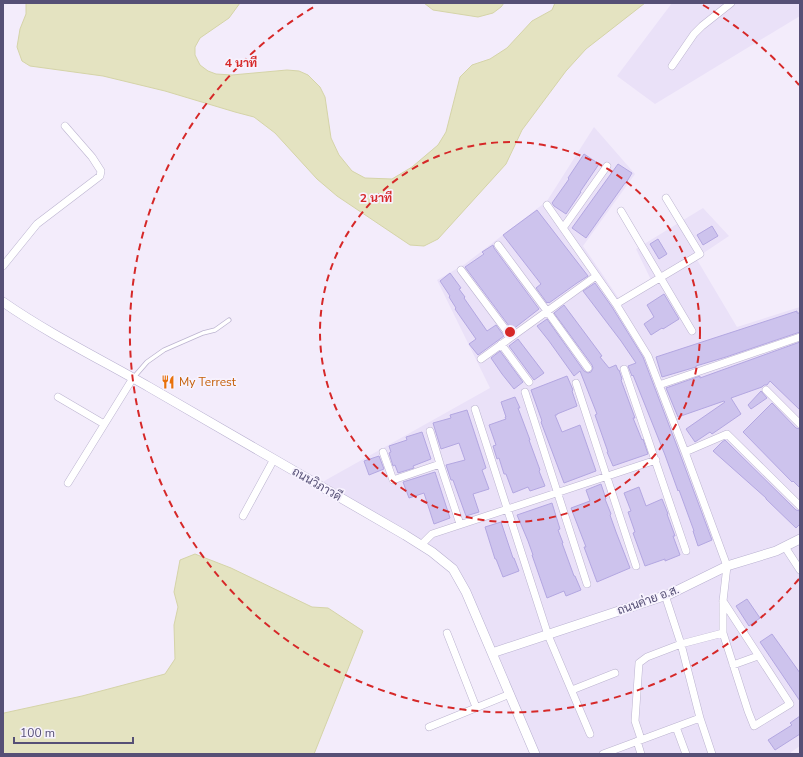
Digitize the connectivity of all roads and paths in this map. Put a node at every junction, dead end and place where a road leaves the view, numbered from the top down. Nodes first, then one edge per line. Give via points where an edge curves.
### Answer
1 (731, 3) edge
2 (672, 66) dead end
3 (64, 126) dead end
4 (607, 166) dead end
5 (666, 198) dead end
6 (546, 205) dead end
7 (621, 211) dead end
8 (563, 228) junction
9 (498, 245) dead end
10 (3, 266) edge
11 (461, 270) dead end
12 (596, 276) junction
13 (661, 277) junction
14 (3, 302) edge
15 (616, 304) junction
16 (547, 311) junction
17 (229, 320) dead end
18 (692, 331) dead end
19 (510, 337) junction
20 (800, 338) edge
21 (502, 344) junction
22 (481, 359) dead end
23 (588, 368) dead end
24 (624, 369) dead end
25 (133, 378) junction
26 (529, 382) dead end
27 (576, 383) dead end
28 (659, 385) junction
29 (766, 390) dead end
30 (525, 392) dead end
31 (58, 397) dead end
32 (475, 409) dead end
33 (104, 424) junction
34 (800, 424) edge
35 (430, 431) dead end
36 (384, 452) dead end
37 (685, 452) junction
38 (274, 459) junction
39 (656, 460) junction
40 (440, 464) junction
41 (607, 476) junction
42 (68, 483) dead end
43 (557, 492) junction
44 (800, 506) edge
45 (507, 509) junction
46 (243, 516) dead end
47 (460, 524) junction
48 (800, 539) edge
49 (421, 545) junction
50 (785, 547) junction
51 (686, 551) dead end
52 (636, 566) dead end
53 (727, 566) junction
54 (800, 570) edge
55 (587, 584) dead end
56 (665, 595) junction
57 (723, 601) junction
58 (448, 633) dead end
59 (723, 633) junction
60 (548, 635) junction
61 (681, 644) junction
62 (492, 653) junction
63 (758, 656) junction
64 (733, 665) junction
65 (615, 673) dead end
66 (572, 690) junction
67 (510, 694) junction
68 (476, 708) junction
69 (700, 718) junction
70 (676, 727) junction
71 (429, 728) dead end
72 (590, 734) dead end
73 (639, 740) junction
74 (535, 754) edge
75 (603, 754) edge
76 (641, 754) edge
77 (686, 754) edge
78 (712, 754) edge

1 - 2 street via 694,34
3 - 10 street via 92,157 101,171 100,176 37,224
4 - 8 street
5 - 13 street via 700,254
6 - 8 street
7 - 13 street
8 - 12 street
9 - 16 street
11 - 19 street
12 - 15 street
12 - 16 street
13 - 15 street
13 - 18 street
14 - 25 street, ถนนวิภาวดี via 67,342
15 - 28 street via 648,356
16 - 19 street
16 - 23 street
17 - 25 lane via 215,330 203,332 160,353 147,362
19 - 21 street
20 - 28 street
21 - 22 street
21 - 26 street
24 - 39 street
25 - 33 street
25 - 38 street, ถนนวิภาวดี
27 - 41 street
28 - 37 street
29 - 34 street
30 - 43 street
31 - 33 street
32 - 45 street
33 - 42 street
35 - 40 street
36 - 40 street via 393,480
37 - 44 street via 727,434
37 - 53 street
38 - 46 street
38 - 49 street, ถนนวิภาวดี
39 - 41 street
39 - 51 street
40 - 47 street
41 - 43 street
41 - 52 street
43 - 45 street
43 - 55 street
45 - 47 street
45 - 60 street
47 - 49 street via 432,534
48 - 50 street, ถนนค่าย อ.ส.
49 - 62 street, ถนนวิภาวดี via 453,569 466,592
50 - 53 street, ถนนค่าย อ.ส.
50 - 54 street
53 - 56 street, ถนนค่าย อ.ส.
53 - 57 street
56 - 60 street, ถนนค่าย อ.ส.
56 - 61 street
57 - 59 street
57 - 63 street
58 - 68 street
59 - 61 street
59 - 64 street
60 - 62 street, ถนนค่าย อ.ส.
60 - 66 street
61 - 69 street
61 - 73 street via 647,657 639,663 634,720
62 - 67 street, ถนนวิภาวดี
63 - 64 street
63 - 64 street via 790,704 754,726
65 - 66 street
66 - 72 street
67 - 68 street
67 - 74 street, ถนนวิภาวดี
68 - 71 street
69 - 70 street
69 - 78 street
70 - 73 street
70 - 77 street
73 - 75 street
73 - 76 street

